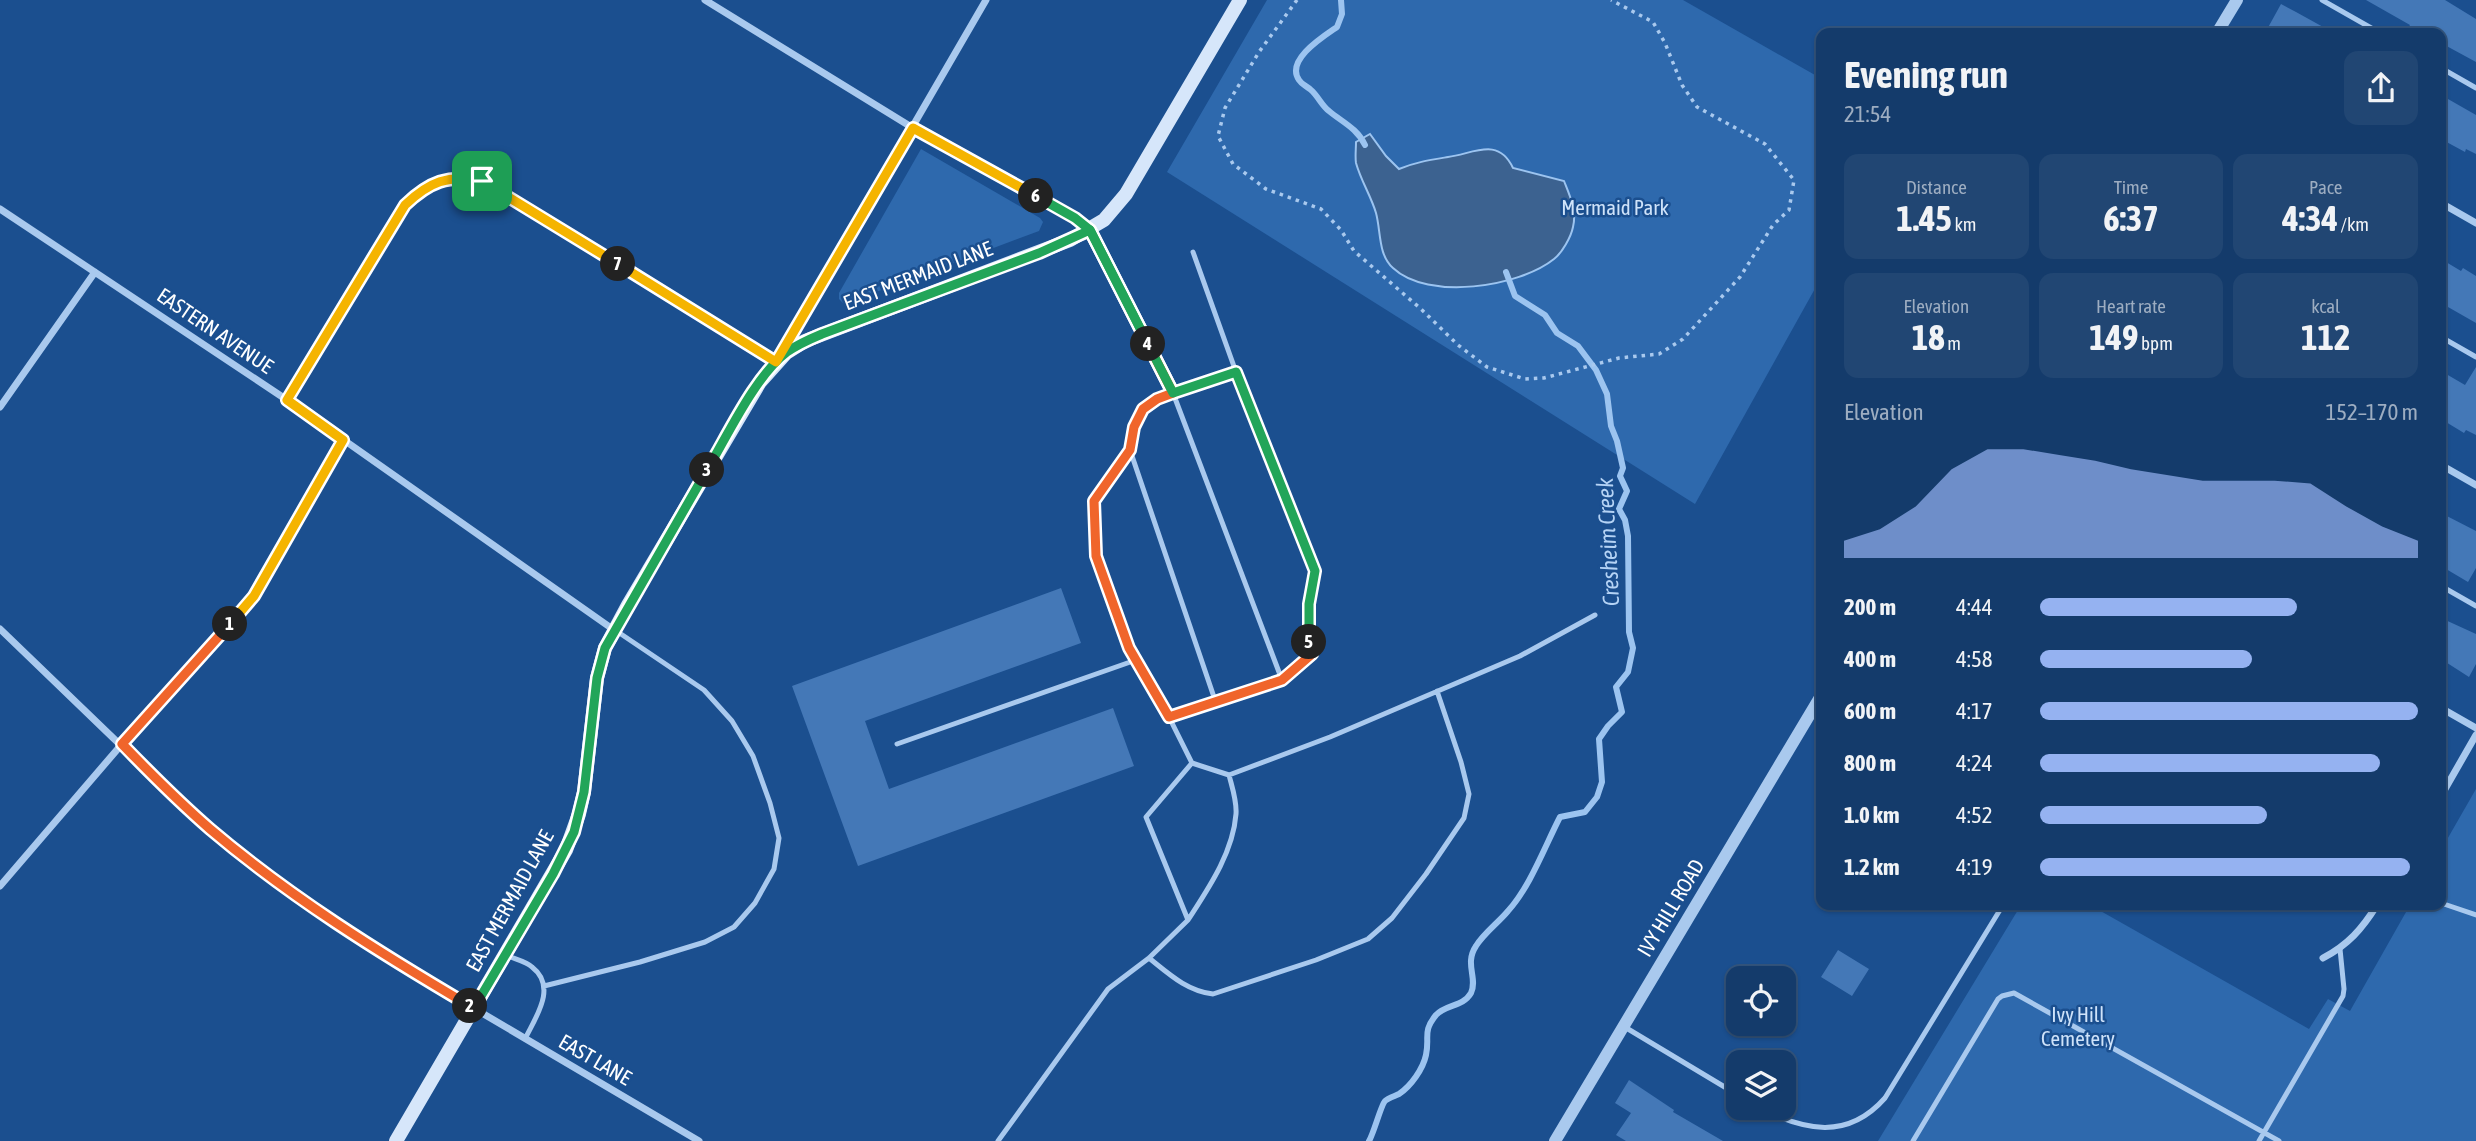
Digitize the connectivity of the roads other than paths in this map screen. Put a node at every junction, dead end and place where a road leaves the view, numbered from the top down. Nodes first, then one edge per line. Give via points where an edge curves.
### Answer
1 (705, 0) edge
2 (986, 0) edge
3 (1240, 0) edge
4 (2237, 0) edge
5 (2322, 0) edge
6 (2220, 28) edge
7 (2371, 28) edge
8 (2446, 71) edge
9 (2476, 88) edge
10 (913, 128) junction
11 (2446, 206) edge
12 (0, 209) edge
13 (2476, 223) edge
14 (1090, 230) junction
15 (1193, 252) dead end
16 (95, 272) junction
17 (2446, 340) edge
18 (2476, 357) edge
19 (776, 362) junction
20 (1236, 372) junction
21 (1173, 393) junction
22 (287, 400) junction
23 (0, 407) edge
24 (343, 440) junction
25 (1130, 450) junction
26 (2446, 468) edge
27 (2476, 485) edge
28 (2446, 589) edge
29 (2476, 606) edge
30 (1595, 615) dead end
31 (0, 629) edge
32 (614, 630) junction
33 (1136, 660) junction
34 (1282, 680) junction
35 (1437, 691) junction
36 (1216, 703) junction
37 (1816, 704) edge
38 (2446, 711) edge
39 (1169, 717) junction
40 (2476, 728) edge
41 (2476, 735) edge
42 (122, 744) junction
43 (897, 744) dead end
44 (1192, 763) junction
45 (1229, 775) junction
46 (2446, 787) edge
47 (0, 886) edge
48 (2446, 905) edge
49 (2000, 910) edge
50 (2374, 910) edge
51 (2476, 915) edge
52 (1188, 920) junction
53 (2340, 949) junction
54 (505, 955) junction
55 (1149, 958) junction
56 (2323, 958) dead end
57 (544, 986) junction
58 (474, 1008) junction
59 (1623, 1026) junction
60 (524, 1039) junction
61 (1726, 1088) edge
62 (1784, 1120) edge
63 (2264, 1134) junction
64 (1559, 1140) edge
65 (397, 1141) edge
66 (699, 1141) edge
67 (998, 1141) edge
68 (1913, 1141) edge
69 (2259, 1141) edge
70 (2279, 1141) edge

1 - 10 street
2 - 10 street
3 - 14 main road, EAST MERMAID LANE via 1120,203
4 - 6 street
5 - 7 lane
8 - 9 lane
10 - 14 street
10 - 19 street
11 - 13 street
12 - 16 street, EASTERN AVENUE
14 - 19 main road, EAST MERMAID LANE via 822,334
14 - 21 lane
15 - 20 lane
16 - 22 street, EASTERN AVENUE
16 - 23 street
17 - 18 lane
19 - 22 street via 496,189 482,181 457,177 428,187 405,205
19 - 32 main road, EAST MERMAID LANE
20 - 21 lane
20 - 34 lane via 1315,571 1309,604 1312,654
21 - 25 lane via 1143,409
21 - 34 lane
22 - 24 street, EASTERN AVENUE
24 - 32 street, EASTERN AVENUE
24 - 42 street via 254,596
25 - 33 lane via 1094,501 1096,556
25 - 36 lane
26 - 27 street
28 - 29 lane
30 - 35 lane via 1520,656
31 - 42 street, EAST LANE
32 - 54 main road, EAST MERMAID LANE via 597,678 584,792 574,832
32 - 57 lane via 704,690 732,721 753,756 770,803 779,838 774,869 755,904 734,927 705,942
33 - 39 lane
33 - 43 lane
34 - 36 lane
35 - 45 lane
35 - 55 lane via 1469,794 1464,818 1392,918 1368,939 1213,994 1182,984
36 - 39 lane
37 - 59 street, IVY HILL ROAD
38 - 40 street
39 - 44 lane
41 - 46 street
42 - 47 street
42 - 58 street, EAST LANE via 172,795 260,869 370,946
44 - 45 lane
44 - 52 lane via 1146,817
45 - 52 lane via 1236,813 1226,854
48 - 51 lane
49 - 62 lane via 1876,1109 1850,1124 1818,1129
50 - 53 street
52 - 55 lane
53 - 56 street
53 - 63 lane via 2343,996
54 - 57 lane via 532,966
54 - 58 main road, EAST MERMAID LANE
55 - 67 lane via 1108,989
57 - 60 lane via 544,1002
58 - 60 street, EAST LANE
58 - 65 main road, EAST MERMAID LANE
59 - 61 lane
59 - 64 street, IVY HILL ROAD
60 - 66 street, EAST LANE
63 - 68 lane via 2008,993 1998,999
63 - 69 lane
63 - 70 lane

